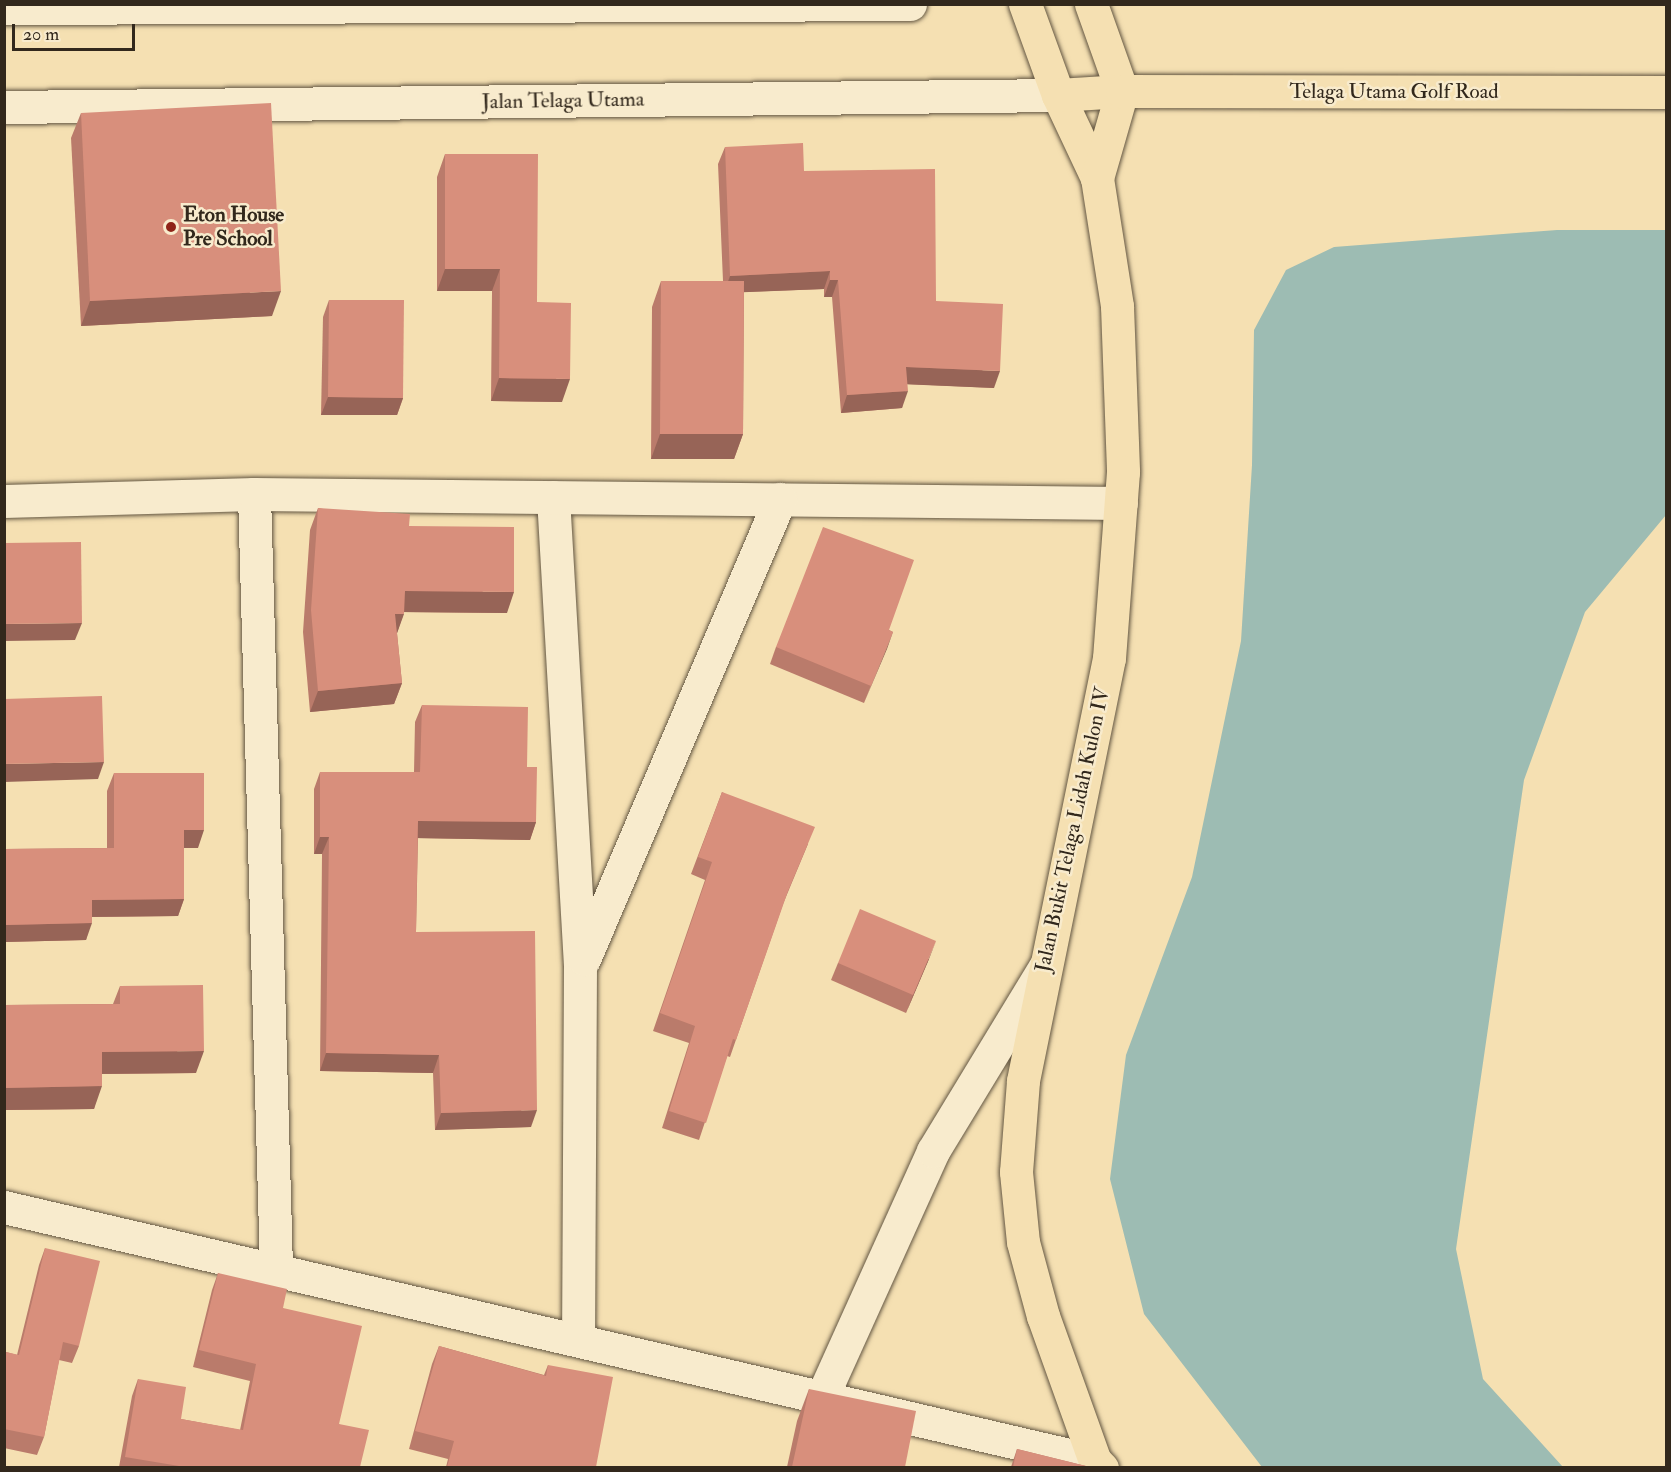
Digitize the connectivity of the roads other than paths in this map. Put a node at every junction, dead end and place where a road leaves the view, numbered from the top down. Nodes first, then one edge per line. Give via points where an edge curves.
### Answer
1 (910, 4) edge
2 (1025, 4) edge
3 (1091, 4) edge
4 (4, 9) edge
5 (1122, 91) junction
6 (1666, 92) edge
7 (1058, 95) junction
8 (4, 107) edge
9 (1097, 178) junction
10 (254, 494) junction
11 (554, 497) junction
12 (780, 500) junction
13 (4, 501) edge
14 (1121, 503) junction
15 (580, 966) junction
16 (1044, 967) junction
17 (4, 1208) edge
18 (276, 1268) junction
19 (578, 1339) junction
20 (822, 1397) junction
21 (1098, 1464) edge

1 - 4 street
2 - 7 main road, Jalan Bukit Telaga Lidah Kulon IV
3 - 5 main road
5 - 6 main road, Telaga Utama Golf Road
5 - 7 main road, Jalan Telaga Utama
5 - 9 main road, Jalan Bukit Telaga Lidah Kulon IV
7 - 8 street, Jalan Telaga Utama
7 - 9 main road, Jalan Bukit Telaga Lidah Kulon IV
9 - 14 main road, Jalan Bukit Telaga Lidah Kulon IV via 1117,306
10 - 11 street
10 - 13 street
10 - 18 street
11 - 12 street
11 - 15 street
12 - 14 street
12 - 15 street
14 - 16 main road, Jalan Bukit Telaga Lidah Kulon IV via 1108,658
15 - 19 street
16 - 20 street via 933,1151
16 - 21 main road, Jalan Bukit Telaga Lidah Kulon IV via 1023,1081 1016,1172 1023,1242 1043,1316
17 - 18 street
18 - 19 street
19 - 20 street
20 - 21 street

